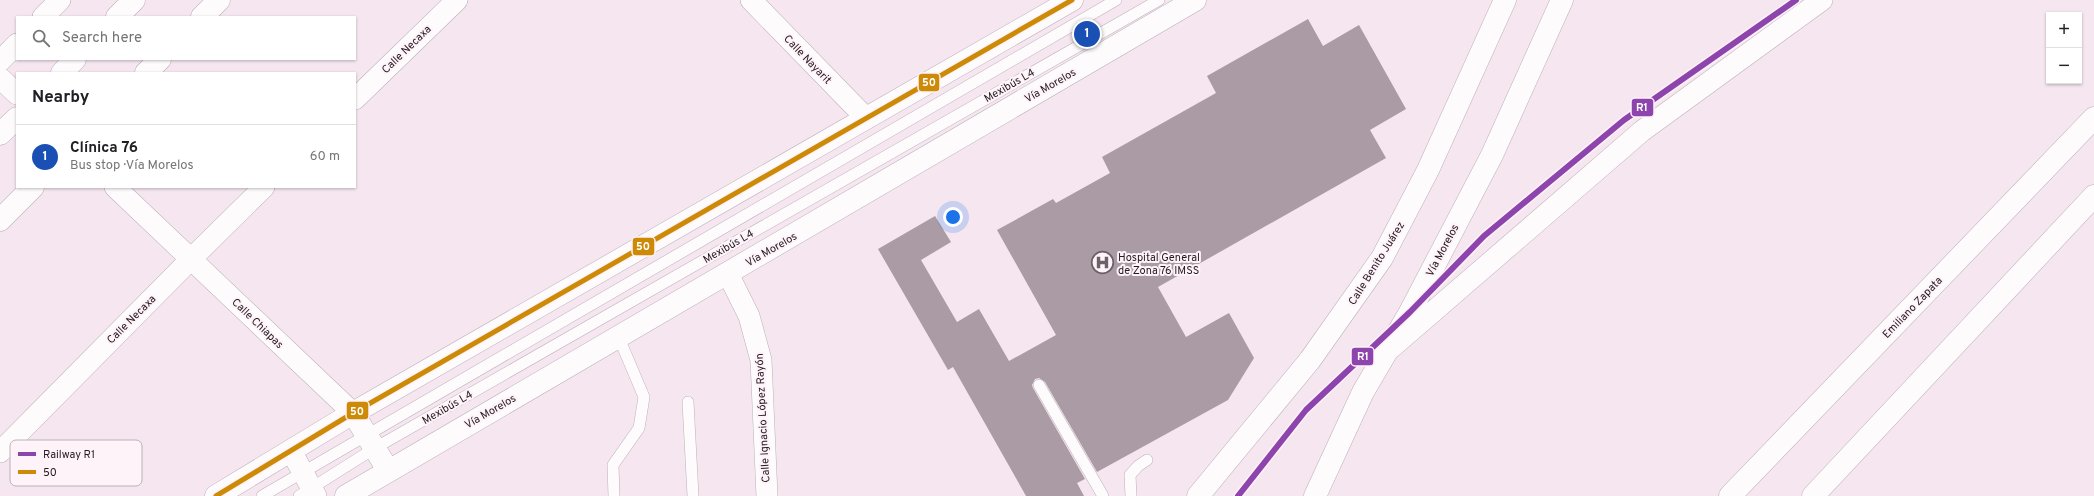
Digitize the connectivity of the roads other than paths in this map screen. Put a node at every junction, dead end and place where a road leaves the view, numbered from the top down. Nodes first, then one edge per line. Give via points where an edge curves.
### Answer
1 (60, 0) edge
2 (134, 0) edge
3 (219, 0) edge
4 (457, 0) edge
5 (751, 0) edge
6 (1072, 0) edge
7 (1116, 0) edge
8 (1159, 0) edge
9 (1195, 0) edge
10 (1504, 0) edge
11 (1562, 0) edge
12 (1822, 0) edge
13 (44, 16) edge
14 (118, 16) edge
15 (203, 16) edge
16 (16, 45) edge
17 (75, 60) edge
18 (159, 60) edge
19 (0, 61) edge
20 (63, 72) edge
21 (147, 72) edge
22 (0, 78) edge
23 (16, 93) edge
24 (356, 98) edge
25 (16, 118) edge
26 (866, 118) junction
27 (2094, 118) edge
28 (0, 134) edge
29 (32, 188) edge
30 (116, 188) edge
31 (263, 188) edge
32 (2094, 196) edge
33 (0, 220) edge
34 (191, 259) junction
35 (728, 274) junction
36 (619, 338) junction
37 (1388, 351) junction
38 (1039, 385) dead end
39 (688, 402) dead end
40 (353, 413) junction
41 (12, 440) edge
42 (371, 441) junction
43 (10, 442) edge
44 (291, 451) junction
45 (0, 452) edge
46 (1147, 460) dead end
47 (388, 470) junction
48 (307, 488) edge
49 (216, 496) edge
50 (262, 496) edge
51 (346, 496) edge
52 (614, 496) edge
53 (693, 496) edge
54 (767, 496) edge
55 (1103, 496) edge
56 (1131, 496) edge
57 (1198, 496) edge
58 (1315, 496) edge
59 (1730, 496) edge
60 (1813, 496) edge

1 - 13 street
2 - 14 main road
3 - 15 main road
4 - 24 street, Calle Necaxa
5 - 26 street, Calle Nayarit
6 - 26 main road
7 - 42 lane, Mexibús L4 via 797,186
8 - 42 lane, Mexibús L4
9 - 35 main road, Vía Morelos
10 - 57 main road, Calle Benito Juárez via 1428,170 1382,258 1310,360
11 - 37 main road, Vía Morelos via 1492,155
12 - 37 street via 1642,131
16 - 19 street
17 - 20 main road
18 - 21 main road
22 - 23 street
25 - 28 main road
26 - 40 main road
27 - 59 main road, Emiliano Zapata
29 - 33 main road
30 - 34 street, Calle Chiapas
31 - 34 street, Calle Necaxa
32 - 60 main road
34 - 40 street, Calle Chiapas
34 - 41 street, Calle Necaxa
35 - 36 main road, Vía Morelos
35 - 54 street, Calle Ignacio López Rayón via 749,316 761,360
36 - 47 main road, Vía Morelos
36 - 52 lane via 644,397 639,428 613,465
37 - 58 main road, Vía Morelos via 1363,392
38 - 55 lane
39 - 53 lane
40 - 42 main road, Calle Chiapas
40 - 44 main road
42 - 47 main road, Calle Chiapas
42 - 48 lane, Mexibús L4
42 - 48 lane, Mexibús L4
43 - 45 street, Calle Necaxa
44 - 48 street
44 - 49 main road
46 - 56 lane via 1130,474
47 - 51 main road, Vía Morelos
48 - 50 lane, Mexibús L4

